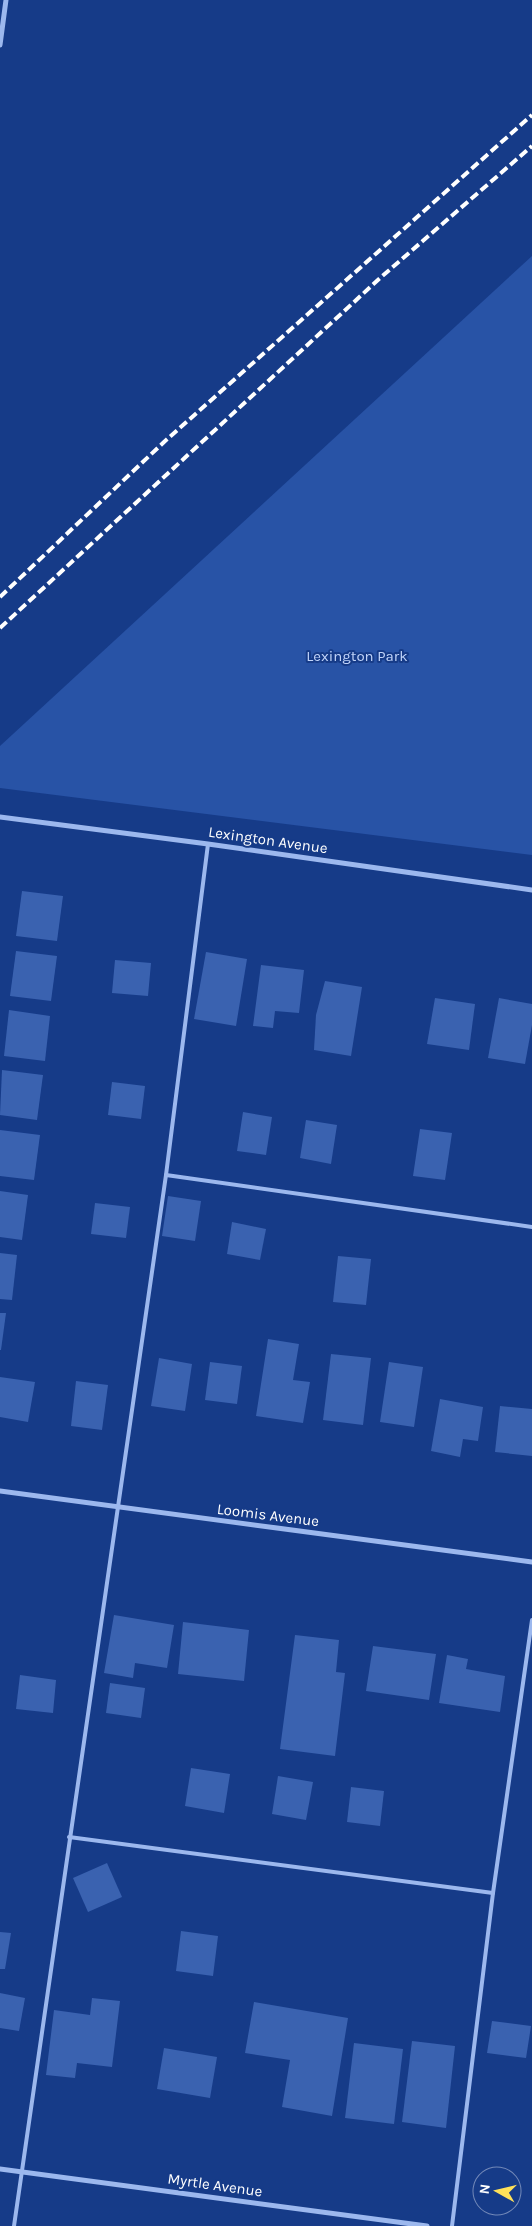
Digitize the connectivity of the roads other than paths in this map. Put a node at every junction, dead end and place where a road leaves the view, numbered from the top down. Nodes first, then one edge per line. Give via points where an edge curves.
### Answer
1 (6, 0) edge
2 (0, 44) edge
3 (0, 817) edge
4 (208, 844) junction
5 (532, 890) edge
6 (166, 1175) junction
7 (532, 1227) edge
8 (0, 1491) edge
9 (116, 1508) junction
10 (532, 1562) edge
11 (532, 1620) edge
12 (69, 1837) junction
13 (493, 1893) junction
14 (0, 2170) edge
15 (22, 2172) junction
16 (14, 2226) edge
17 (427, 2226) edge
18 (452, 2226) edge

1 - 2 street
3 - 4 street, Lexington Avenue
4 - 5 street, Lexington Avenue
4 - 6 lane
6 - 7 lane
6 - 9 lane
8 - 9 street, Loomis Avenue
9 - 10 street, Loomis Avenue
9 - 12 lane
11 - 13 lane
12 - 13 lane
12 - 15 lane
13 - 18 lane
14 - 15 street, Myrtle Avenue
15 - 16 lane
15 - 17 street, Myrtle Avenue

